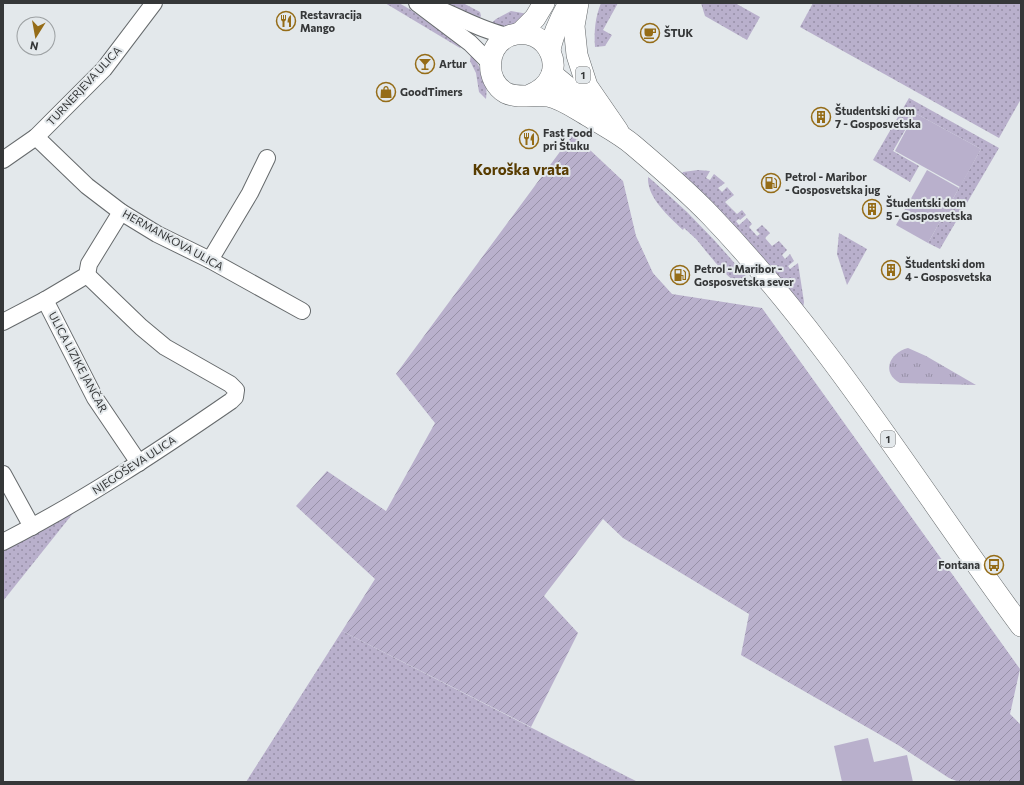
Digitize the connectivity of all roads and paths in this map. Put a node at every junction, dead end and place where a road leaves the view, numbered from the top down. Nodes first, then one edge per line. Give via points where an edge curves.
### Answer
1 (154, 3) edge
2 (417, 3) edge
3 (423, 3) edge
4 (544, 3) edge
5 (568, 3) edge
6 (578, 3) edge
7 (514, 35) junction
8 (550, 50) junction
9 (490, 63) junction
10 (552, 74) junction
11 (530, 96) junction
12 (622, 136) junction
13 (36, 137) junction
14 (267, 158) dead end
15 (3, 160) edge
16 (121, 212) junction
17 (210, 260) junction
18 (86, 275) junction
19 (45, 300) junction
20 (302, 311) dead end
21 (3, 322) edge
22 (139, 463) junction
23 (3, 474) edge
24 (32, 527) junction
25 (3, 542) edge
26 (1021, 626) edge

1 - 13 street, TURNERJEVA ULICA via 104,69
2 - 9 street via 470,43
3 - 7 street via 442,9 492,33
4 - 7 main road via 535,18
5 - 8 main road via 552,37
6 - 12 main road, 1 via 574,26 577,55 587,86
7 - 8 main road via 532,35 543,41
7 - 9 main road via 499,43
8 - 10 main road via 554,66
9 - 11 main road, 1 via 491,73 500,88 513,95
10 - 11 main road via 544,88
10 - 12 main road, 1 via 598,112
11 - 12 main road, 1 via 550,96 563,101
12 - 26 main road, 1 via 708,213 788,305 865,406
13 - 15 street, TURNERJEVA ULICA
13 - 16 street, HERMANKOVA ULICA via 87,186
14 - 17 street via 250,193
16 - 17 street, HERMANKOVA ULICA via 157,234
16 - 18 street via 89,264
17 - 20 street, HERMANKOVA ULICA
18 - 19 street
18 - 22 street, NJEGOŠEVA ULICA via 165,347 230,384 236,390 231,402
19 - 21 street
19 - 22 street, ULICA LIZIKE JANČAR via 95,398
22 - 24 street, NJEGOŠEVA ULICA
23 - 24 street
24 - 25 street, NJEGOŠEVA ULICA

